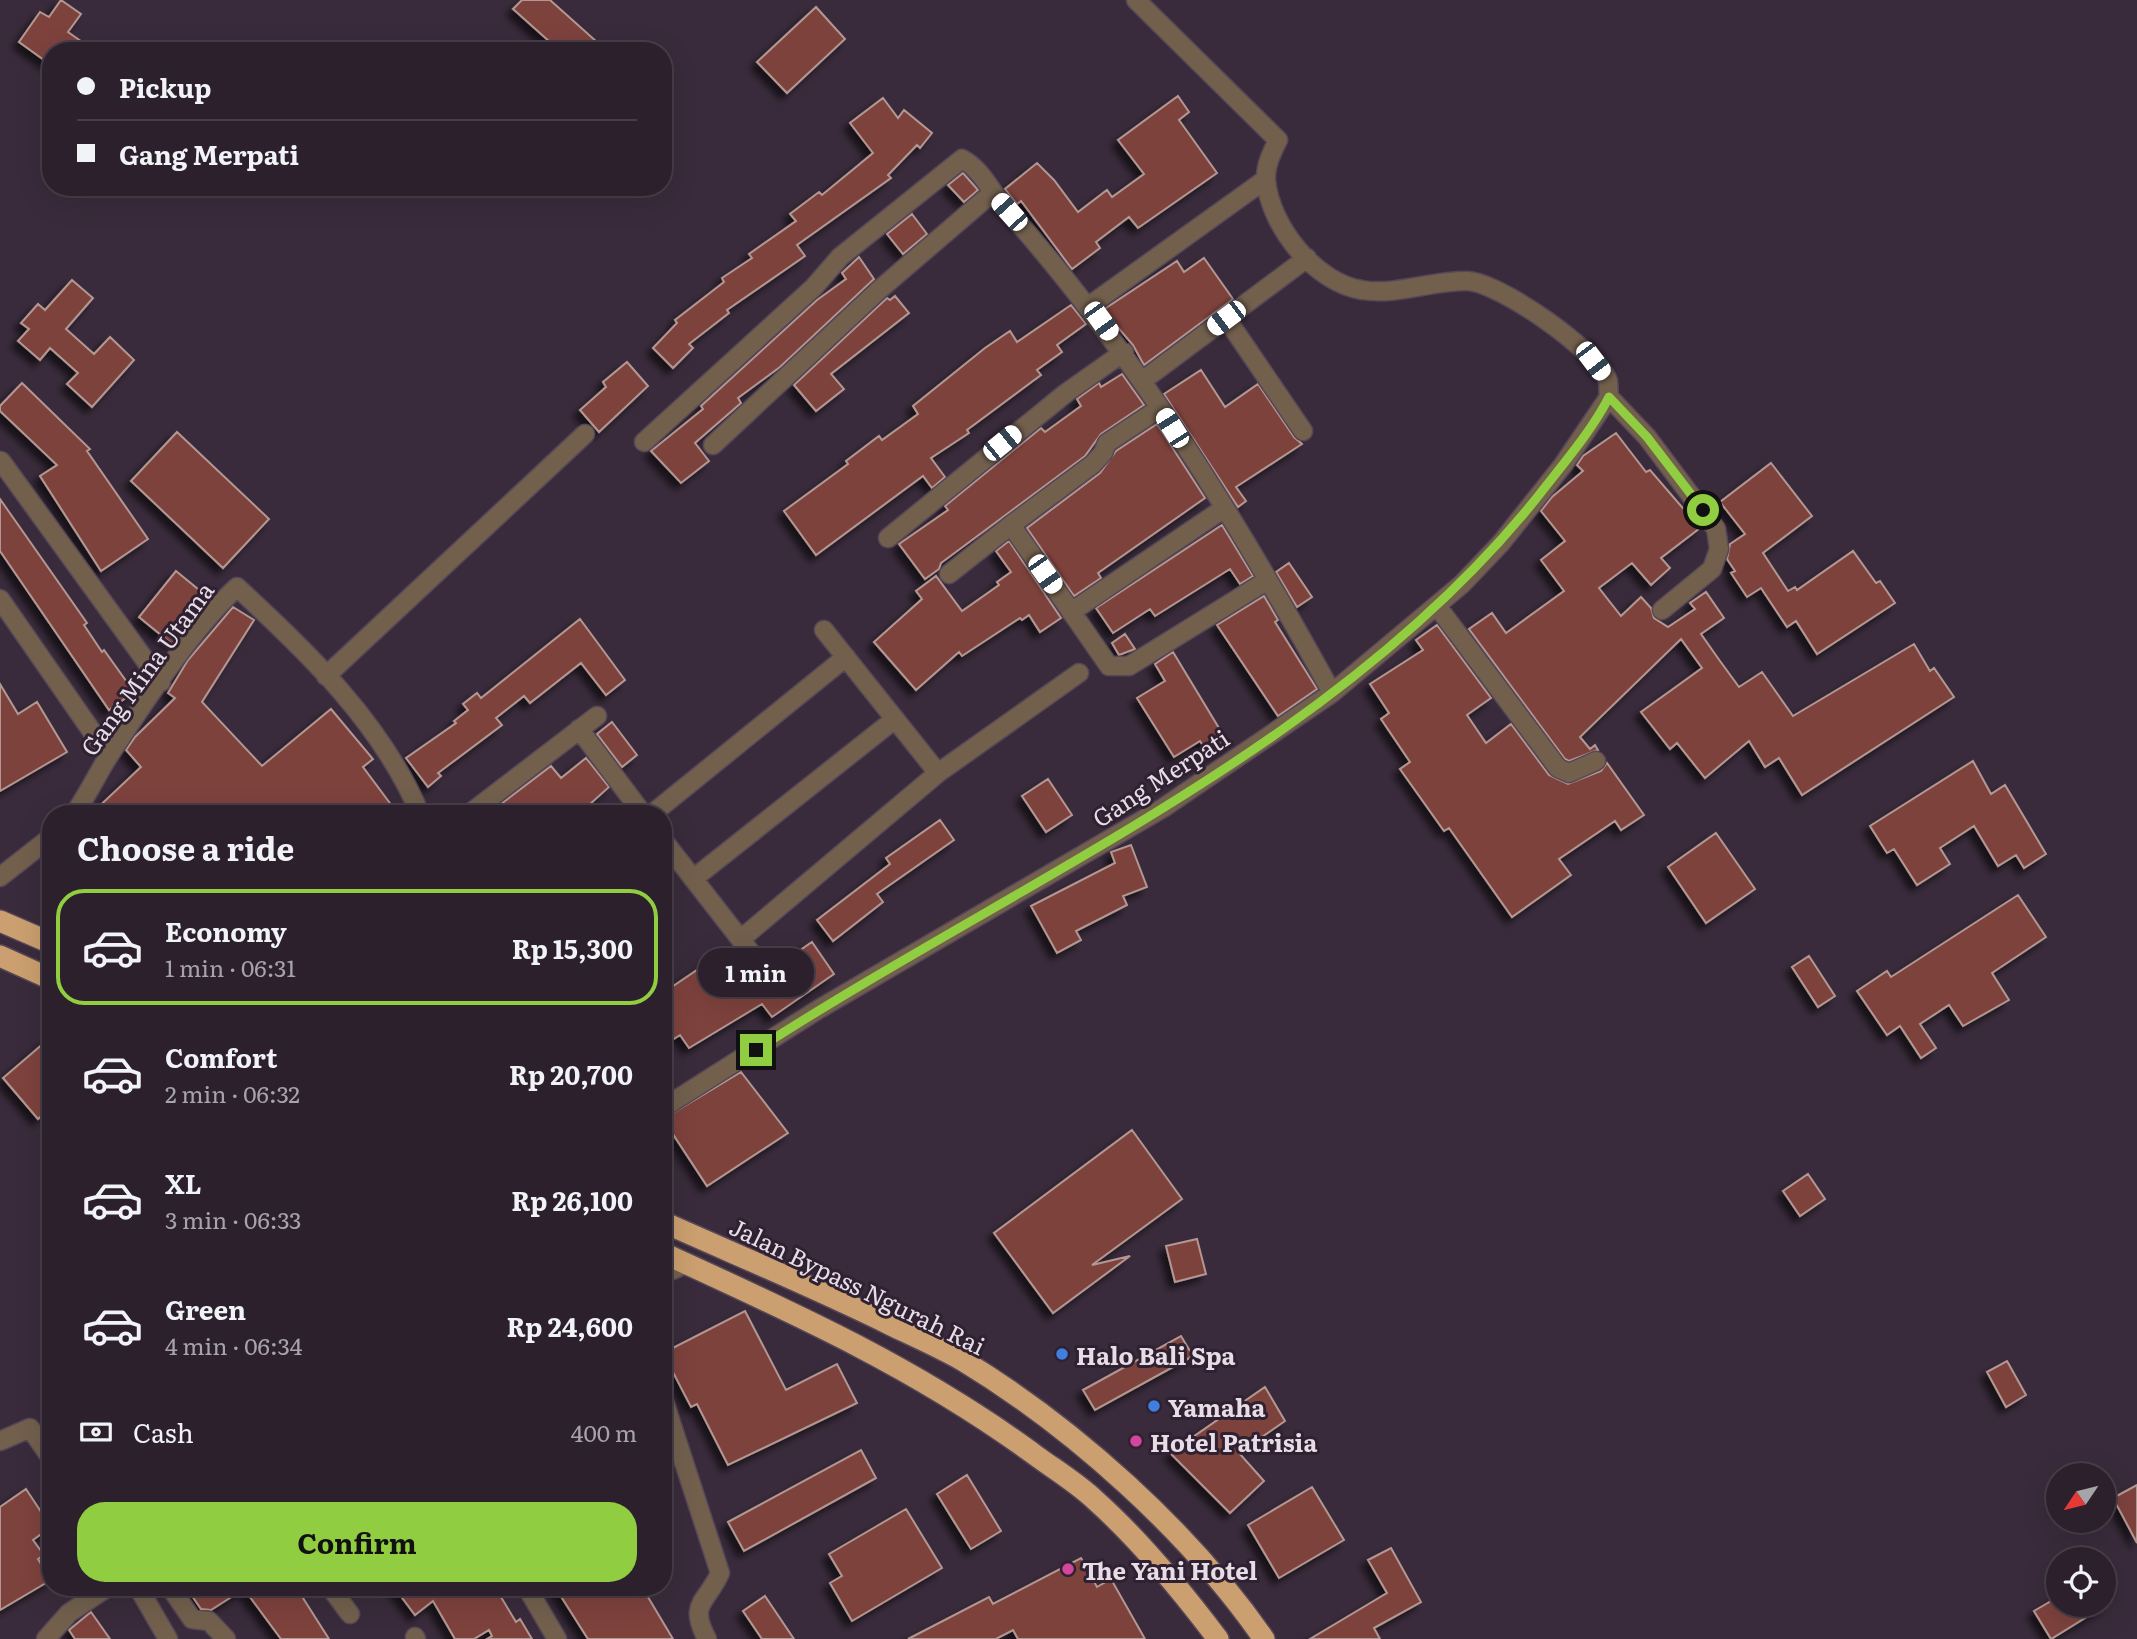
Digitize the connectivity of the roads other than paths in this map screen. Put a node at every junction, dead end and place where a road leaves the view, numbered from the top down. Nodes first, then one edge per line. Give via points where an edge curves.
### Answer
1 (1136, 0) edge
2 (1266, 179) junction
3 (992, 193) junction
4 (1307, 258) junction
5 (1089, 306) junction
6 (1226, 318) junction
7 (1124, 352) junction
8 (1142, 381) junction
9 (1609, 397) junction
10 (1160, 408) junction
11 (1303, 431) dead end
12 (585, 433) dead end
13 (644, 442) dead end
14 (713, 444) dead end
15 (1, 461) edge
16 (1223, 509) junction
17 (1011, 525) junction
18 (888, 538) dead end
19 (949, 574) dead end
20 (1268, 580) junction
21 (0, 600) edge
22 (1437, 606) junction
23 (1662, 610) dead end
24 (1071, 612) junction
25 (824, 630) dead end
26 (846, 657) junction
27 (1079, 673) dead end
28 (326, 676) junction
29 (161, 682) junction
30 (1332, 693) junction
31 (597, 716) dead end
32 (895, 719) junction
33 (579, 729) junction
34 (108, 756) junction
35 (1597, 761) dead end
36 (938, 773) junction
37 (79, 805) edge
38 (415, 805) edge
39 (481, 805) edge
40 (636, 805) edge
41 (663, 805) edge
42 (42, 844) edge
43 (672, 852) edge
44 (0, 877) edge
45 (693, 879) junction
46 (0, 921) edge
47 (42, 939) edge
48 (741, 939) junction
49 (0, 956) edge
50 (755, 958) dead end
51 (42, 975) edge
52 (672, 1102) edge
53 (672, 1226) edge
54 (672, 1257) edge
55 (686, 1264) junction
56 (672, 1269) edge
57 (672, 1426) edge
58 (0, 1441) edge
59 (42, 1445) edge
60 (94, 1596) edge
61 (143, 1596) edge
62 (176, 1596) edge
63 (337, 1596) edge
64 (532, 1596) edge
65 (350, 1614) dead end
66 (46, 1639) edge
67 (168, 1639) edge
68 (226, 1639) edge
69 (557, 1639) edge
70 (707, 1639) edge
71 (1218, 1639) edge
72 (1264, 1639) edge

1 - 2 street via 1278,140
2 - 4 street via 1277,216
2 - 5 street
3 - 5 street
3 - 13 street via 982,176 962,159 943,172 840,257 814,287
3 - 14 street
4 - 6 street
4 - 9 street via 1331,279 1361,290 1472,281 1503,292 1572,339 1608,382
5 - 7 street
6 - 8 street
6 - 11 street
7 - 8 street
7 - 18 street via 1066,393
8 - 10 street
9 - 22 street, Gang Merpati via 1501,543
9 - 23 street via 1647,437 1716,529 1719,549 1712,569
10 - 16 street
10 - 17 street via 1107,443 1093,464
12 - 28 street
15 - 29 street
16 - 20 street
16 - 24 street
17 - 19 street
17 - 24 street
20 - 24 street via 1129,666 1109,666
20 - 30 street
21 - 34 street
22 - 30 street, Gang Merpati
22 - 35 street via 1558,768 1569,773
25 - 26 street
26 - 32 street
26 - 41 street
27 - 36 street
28 - 29 street, Gang Mina Utama via 237,587 218,605
28 - 38 street, Gang Mina Utama via 389,753
29 - 34 street, Gang Mina Utama
30 - 52 street, Gang Merpati via 1163,808 819,1009
31 - 33 street
32 - 36 street
32 - 45 street
33 - 39 street
33 - 40 street
34 - 37 street, Gang Mina Utama
36 - 48 street
42 - 44 street
43 - 45 street
45 - 48 street
46 - 47 highway
48 - 50 street
49 - 51 highway
53 - 72 highway, Jalan Bypass Ngurah Rai via 842,1301 960,1359 1010,1391 1113,1473 1211,1570
54 - 55 highway
55 - 56 street
55 - 71 highway via 837,1333 996,1427 1094,1499 1183,1591
57 - 70 street via 720,1573 697,1608 697,1620
58 - 59 street via 30,1428
60 - 66 street via 69,1613
61 - 67 street
62 - 68 street via 192,1619 209,1621
63 - 65 street
64 - 69 street

